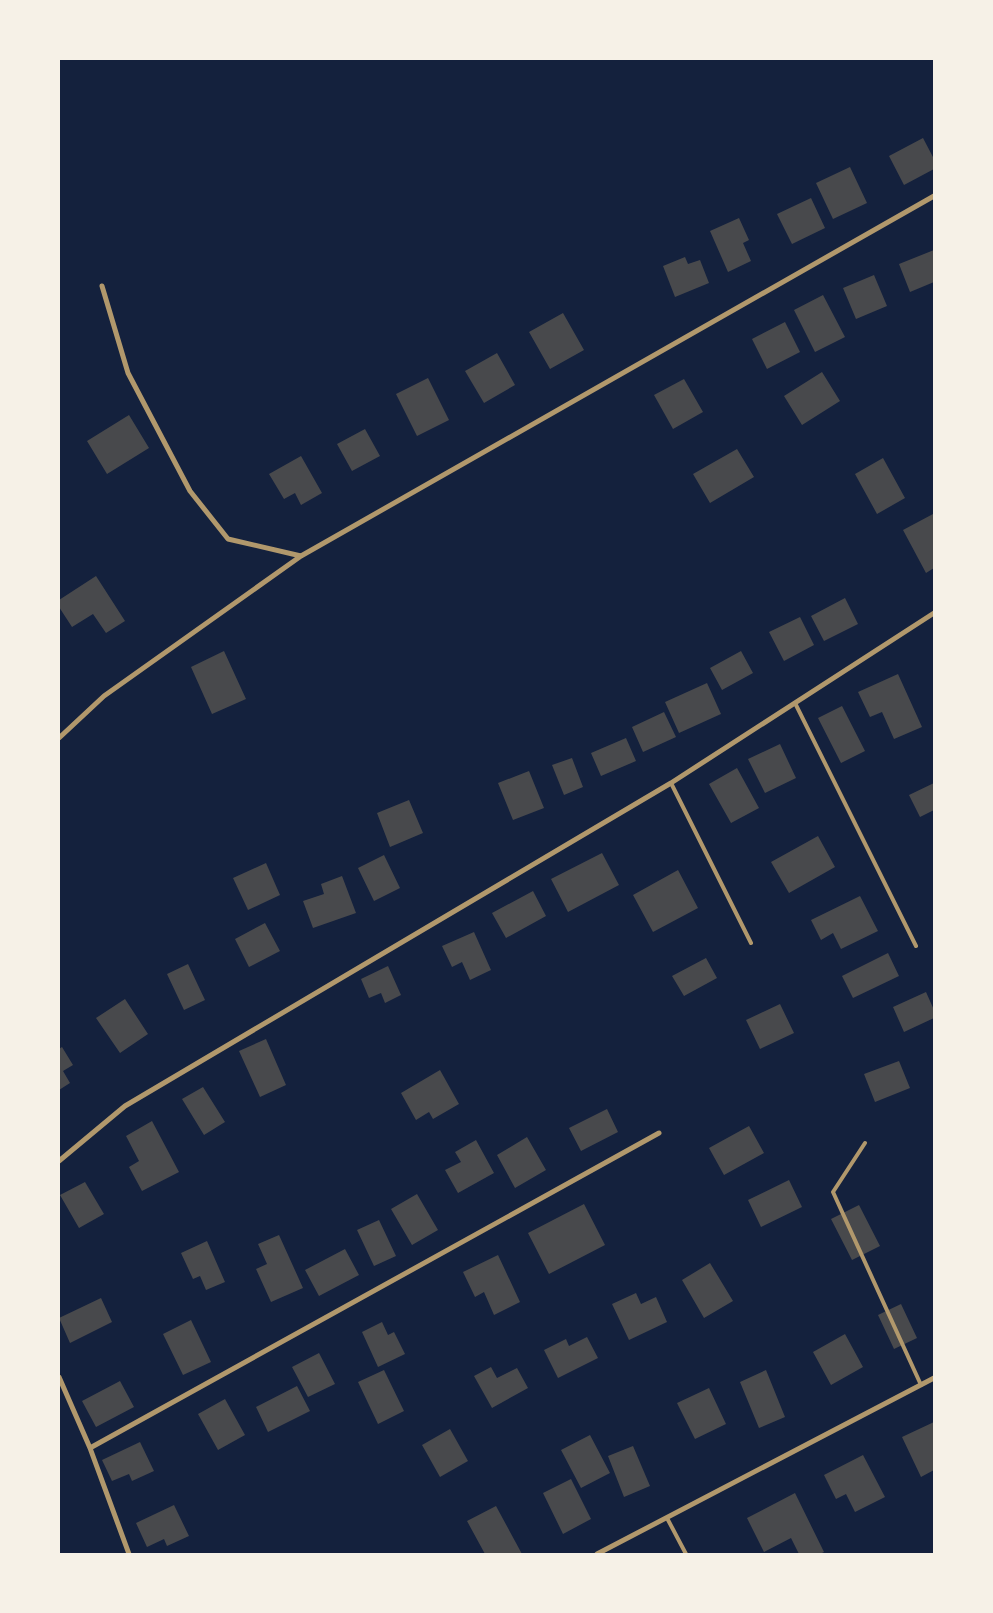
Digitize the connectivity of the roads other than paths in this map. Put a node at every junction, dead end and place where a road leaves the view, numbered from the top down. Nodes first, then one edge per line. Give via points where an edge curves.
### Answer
1 (934, 196) edge
2 (102, 286) dead end
3 (301, 556) junction
4 (934, 613) edge
5 (795, 703) junction
6 (59, 738) edge
7 (671, 783) junction
8 (751, 943) dead end
9 (916, 946) dead end
10 (659, 1134) dead end
11 (865, 1143) dead end
12 (59, 1161) edge
13 (59, 1377) edge
14 (934, 1378) edge
15 (920, 1385) junction
16 (90, 1448) junction
17 (667, 1518) junction
18 (129, 1554) edge
19 (597, 1554) edge
20 (686, 1554) edge

1 - 3 street
2 - 3 street via 128,373 190,491 228,539
3 - 6 street via 104,696
4 - 5 street
5 - 7 street
5 - 9 lane
7 - 8 lane
7 - 12 street via 125,1106
10 - 16 street
11 - 15 lane via 832,1192
13 - 16 street
14 - 15 street
15 - 17 street
16 - 18 street
17 - 19 street
17 - 20 lane

